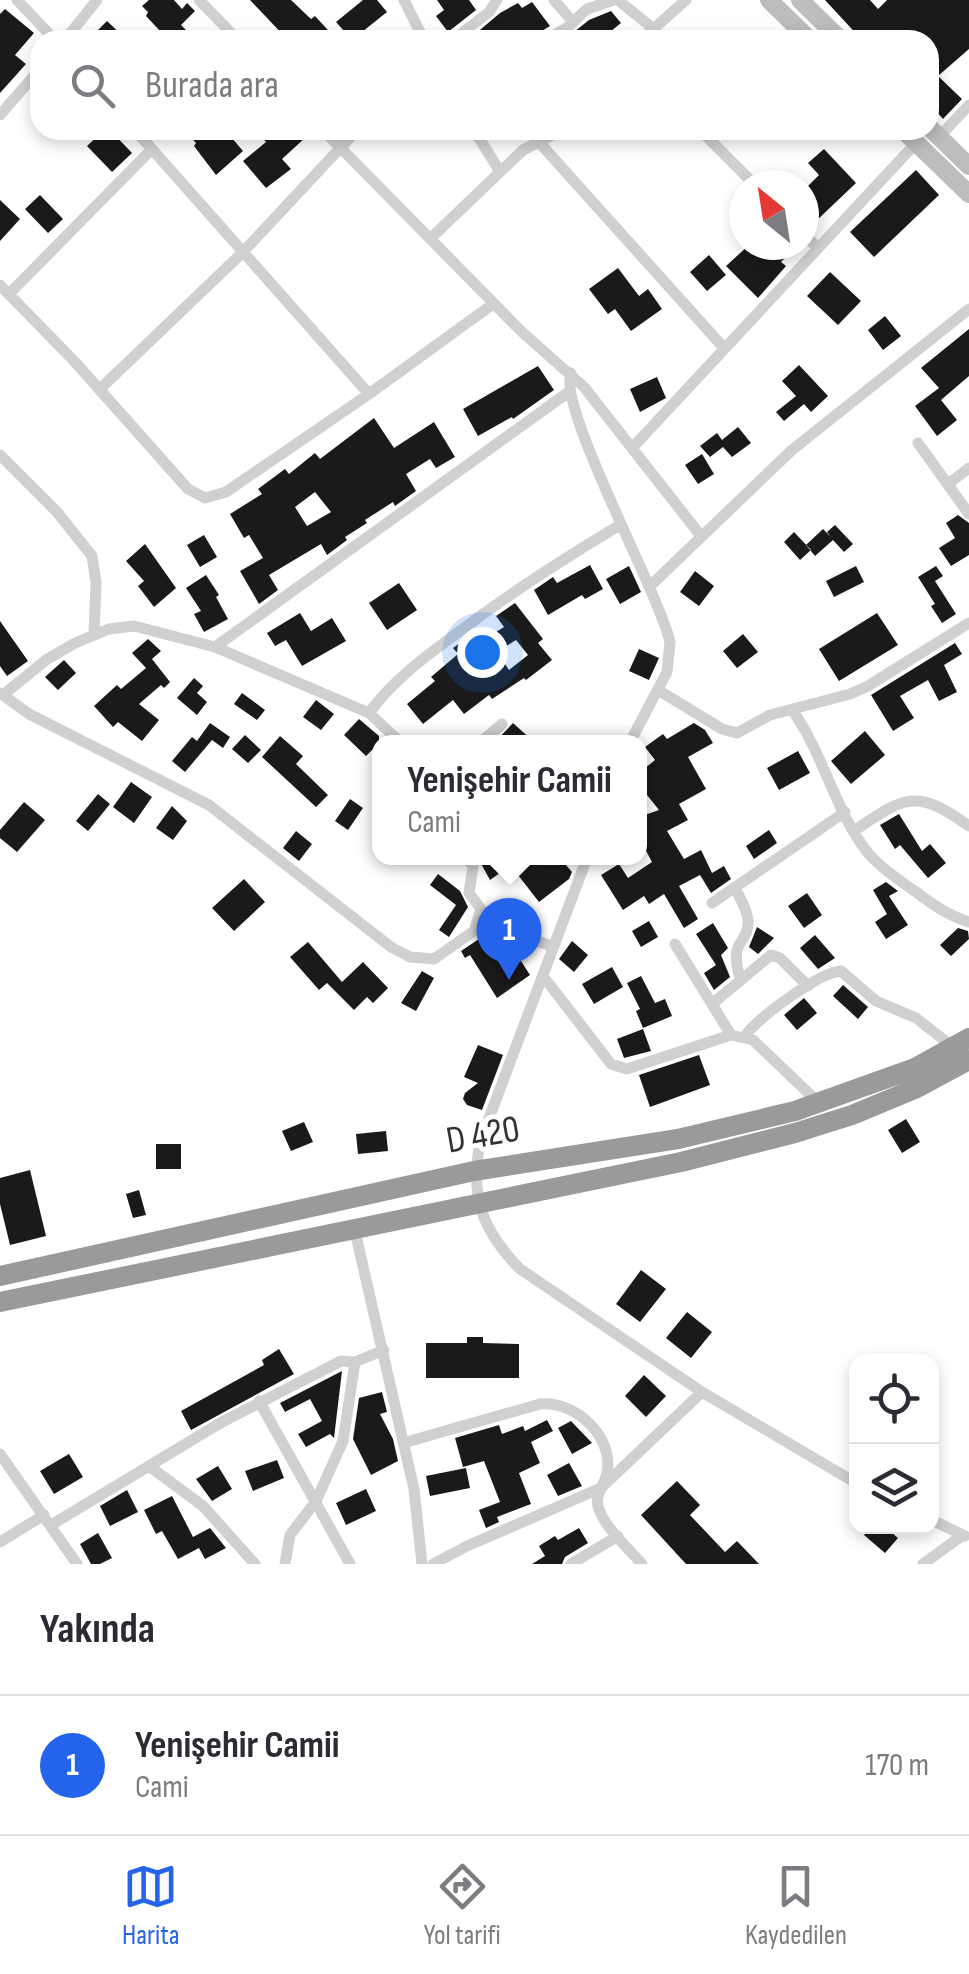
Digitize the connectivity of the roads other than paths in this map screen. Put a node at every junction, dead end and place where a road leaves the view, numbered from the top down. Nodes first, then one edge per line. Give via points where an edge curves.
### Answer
1 (18, 0) edge
2 (98, 0) edge
3 (199, 0) edge
4 (404, 0) edge
5 (497, 0) edge
6 (554, 0) edge
7 (616, 0) edge
8 (686, 0) edge
9 (770, 0) edge
10 (800, 0) edge
11 (573, 22) junction
12 (46, 30) edge
13 (73, 30) edge
14 (228, 30) edge
15 (419, 30) edge
16 (467, 30) edge
17 (561, 30) edge
18 (655, 30) joint
19 (800, 30) edge
20 (831, 30) edge
21 (30, 80) edge
22 (969, 106) edge
23 (0, 115) edge
24 (939, 128) edge
25 (939, 137) edge
26 (144, 140) edge
27 (333, 140) edge
28 (347, 140) edge
29 (480, 140) edge
30 (538, 140) joint
31 (710, 140) edge
32 (906, 140) edge
33 (913, 140) edge
34 (340, 147) junction
35 (152, 149) junction
36 (969, 166) edge
37 (499, 170) junction
38 (740, 170) edge
39 (969, 194) edge
40 (430, 239) junction
41 (819, 247) edge
42 (243, 252) junction
43 (807, 260) edge
44 (4, 289) edge
45 (493, 304) junction
46 (969, 309) edge
47 (724, 348) junction
48 (571, 373) junction
49 (100, 389) junction
50 (570, 392) junction
51 (369, 394) junction
52 (918, 443) dead end
53 (634, 446) junction
54 (0, 455) edge
55 (969, 468) edge
56 (948, 484) junction
57 (969, 514) edge
58 (620, 525) junction
59 (702, 536) junction
60 (649, 587) junction
61 (969, 622) edge
62 (94, 635) junction
63 (215, 647) junction
64 (658, 690) junction
65 (1, 694) edge
66 (792, 710) junction
67 (369, 713) junction
68 (502, 724) dead end
69 (393, 735) edge
70 (489, 735) edge
71 (634, 735) edge
72 (845, 812) junction
73 (969, 826) edge
74 (854, 831) junction
75 (472, 865) edge
76 (585, 865) edge
77 (735, 888) junction
78 (712, 903) dead end
79 (969, 922) edge
80 (476, 928) junction
81 (675, 944) dead end
82 (552, 946) junction
83 (544, 976) junction
84 (740, 978) junction
85 (808, 986) junction
86 (712, 1004) junction
87 (730, 1035) junction
88 (745, 1036) junction
89 (964, 1048) edge
90 (820, 1104) junction
91 (474, 1171) junction
92 (478, 1202) junction
93 (354, 1227) junction
94 (0, 1276) edge
95 (0, 1302) edge
96 (384, 1350) junction
97 (355, 1362) junction
98 (702, 1392) junction
99 (260, 1401) junction
100 (403, 1443) junction
101 (0, 1454) edge
102 (149, 1466) junction
103 (849, 1479) edge
104 (601, 1488) junction
105 (316, 1502) junction
106 (47, 1520) junction
107 (939, 1523) edge
108 (618, 1536) junction
109 (966, 1536) edge
110 (0, 1542) edge
111 (77, 1564) edge
112 (255, 1564) edge
113 (285, 1564) edge
114 (350, 1564) edge
115 (422, 1564) edge
116 (434, 1564) edge
117 (571, 1564) edge
118 (642, 1564) edge
119 (922, 1564) edge

1 - 12 street
2 - 13 street
3 - 14 street
4 - 15 street
5 - 16 street
6 - 11 street
7 - 11 street via 586,9
7 - 18 street
8 - 18 street
9 - 19 main road
10 - 20 main road
11 - 17 street
21 - 23 street
22 - 24 street
25 - 36 main road
26 - 35 street
27 - 34 street
28 - 34 street
29 - 37 street
30 - 37 street
30 - 47 street
31 - 38 street
32 - 41 street
33 - 39 main road
34 - 40 street
34 - 42 street
35 - 42 street
35 - 44 street
37 - 40 street
40 - 45 street
42 - 49 street
42 - 51 street
43 - 47 street
44 - 49 street
45 - 48 street
45 - 51 street
46 - 59 street via 792,450
47 - 53 street
48 - 50 street
48 - 53 street
49 - 51 street via 188,489 205,498 226,492
50 - 58 street
50 - 63 street
52 - 56 street
53 - 59 street
54 - 62 street via 92,556
55 - 56 street
56 - 57 street
58 - 60 street
58 - 67 street via 533,576 416,664
59 - 60 street
60 - 64 street via 670,642
61 - 66 street via 868,686
62 - 63 street via 134,626
62 - 65 street
63 - 67 street
64 - 66 street via 730,733
64 - 71 street
65 - 80 street via 209,806 410,957 434,959
66 - 72 street
67 - 69 street
68 - 70 street
72 - 74 street
72 - 77 street
73 - 74 street via 926,800 912,800
74 - 79 street via 883,868 934,906
75 - 80 street via 469,893 482,910
76 - 82 street
77 - 78 street
77 - 84 street via 748,919 735,949
80 - 82 street via 494,926
81 - 86 street
82 - 83 street
83 - 87 street via 618,1068
83 - 91 street
84 - 85 street via 776,956
84 - 86 street
85 - 88 street
85 - 89 street via 842,971 876,1001
86 - 87 street
87 - 88 street
88 - 90 street
89 - 90 highway, D 420
89 - 92 highway via 916,1088 852,1115 681,1162
90 - 91 highway, D 420 via 678,1139
91 - 92 street
91 - 94 highway, D 420
92 - 93 highway
92 - 98 street via 500,1249 520,1270
93 - 95 highway
93 - 96 street
96 - 97 street
96 - 100 street
97 - 99 street via 341,1361
97 - 105 street via 343,1442
98 - 103 street
98 - 104 street
99 - 102 street
99 - 105 street
100 - 104 street via 555,1402 578,1412 599,1438 608,1472
100 - 115 street
101 - 106 street
102 - 106 street
102 - 112 street via 203,1506
104 - 108 street via 597,1505
104 - 116 street
105 - 113 street via 290,1535
105 - 114 street
106 - 110 street
106 - 111 street
107 - 109 street
108 - 117 street
108 - 118 street
109 - 119 street

